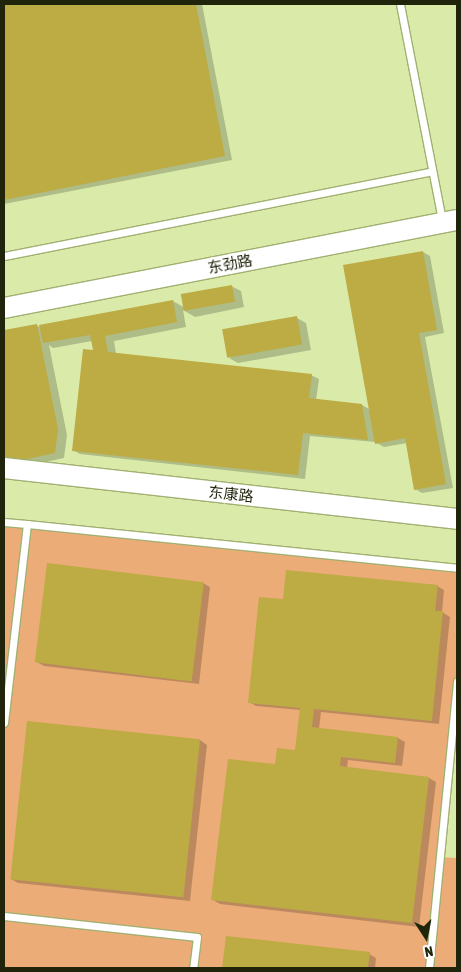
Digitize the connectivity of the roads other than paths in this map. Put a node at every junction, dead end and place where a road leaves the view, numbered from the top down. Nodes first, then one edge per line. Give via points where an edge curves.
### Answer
1 (400, 4) edge
2 (432, 171) junction
3 (450, 222) edge
4 (4, 256) edge
5 (4, 308) edge
6 (4, 468) edge
7 (457, 519) edge
8 (4, 522) edge
9 (27, 524) junction
10 (457, 568) edge
11 (457, 681) edge
12 (456, 707) edge
13 (4, 722) edge
14 (4, 916) edge
15 (193, 968) edge
16 (429, 968) edge

1 - 2 lane
2 - 3 lane
2 - 4 lane
3 - 5 street, 东劲路
6 - 7 street, 东康路
8 - 9 lane
9 - 10 lane
9 - 13 lane
11 - 12 lane
12 - 16 lane
14 - 15 lane via 197,937

